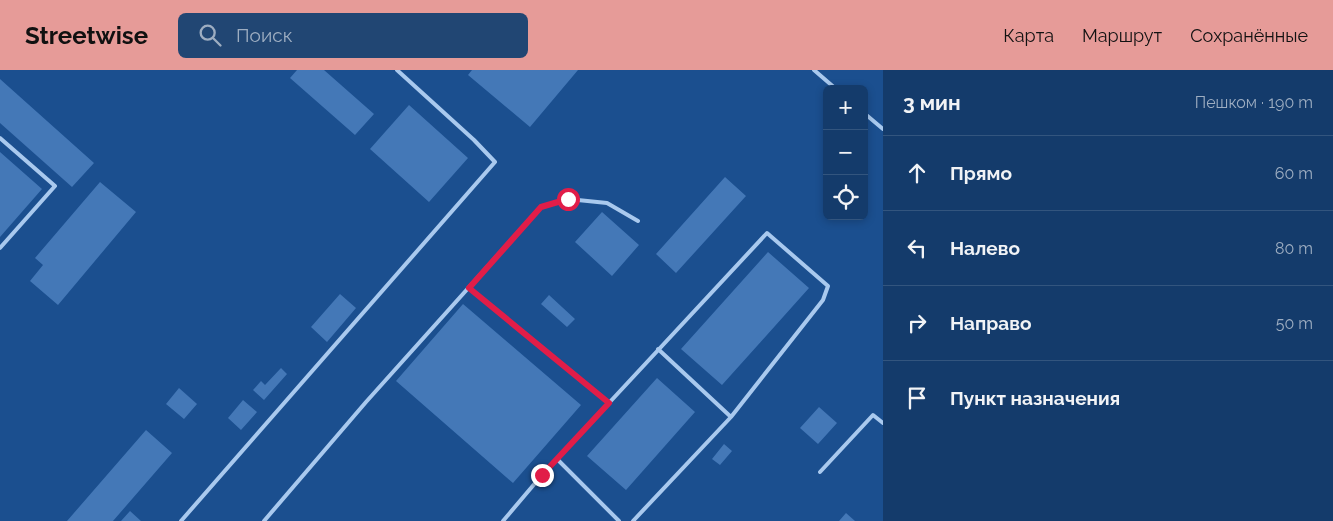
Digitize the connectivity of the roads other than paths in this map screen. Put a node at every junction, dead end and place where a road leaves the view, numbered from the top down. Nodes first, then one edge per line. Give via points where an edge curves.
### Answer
1 (397, 70) edge
2 (814, 70) edge
3 (831, 85) edge
4 (868, 116) edge
5 (883, 129) edge
6 (0, 138) edge
7 (638, 221) dead end
8 (0, 248) edge
9 (469, 288) junction
10 (658, 349) junction
11 (609, 403) junction
12 (731, 417) junction
13 (883, 423) edge
14 (557, 459) junction
15 (820, 472) dead end
16 (181, 521) edge
17 (264, 521) edge
18 (503, 521) edge
19 (619, 521) edge
20 (634, 521) edge

1 - 16 lane via 495,162
2 - 3 lane
4 - 5 lane
6 - 8 lane via 55,186
7 - 9 lane via 607,202 568,199 541,207
9 - 11 lane
9 - 17 lane
10 - 11 lane
10 - 12 lane
10 - 12 lane via 766,232 828,286 823,300
11 - 14 lane
12 - 20 lane
13 - 15 lane via 873,415
14 - 18 lane
14 - 19 lane

